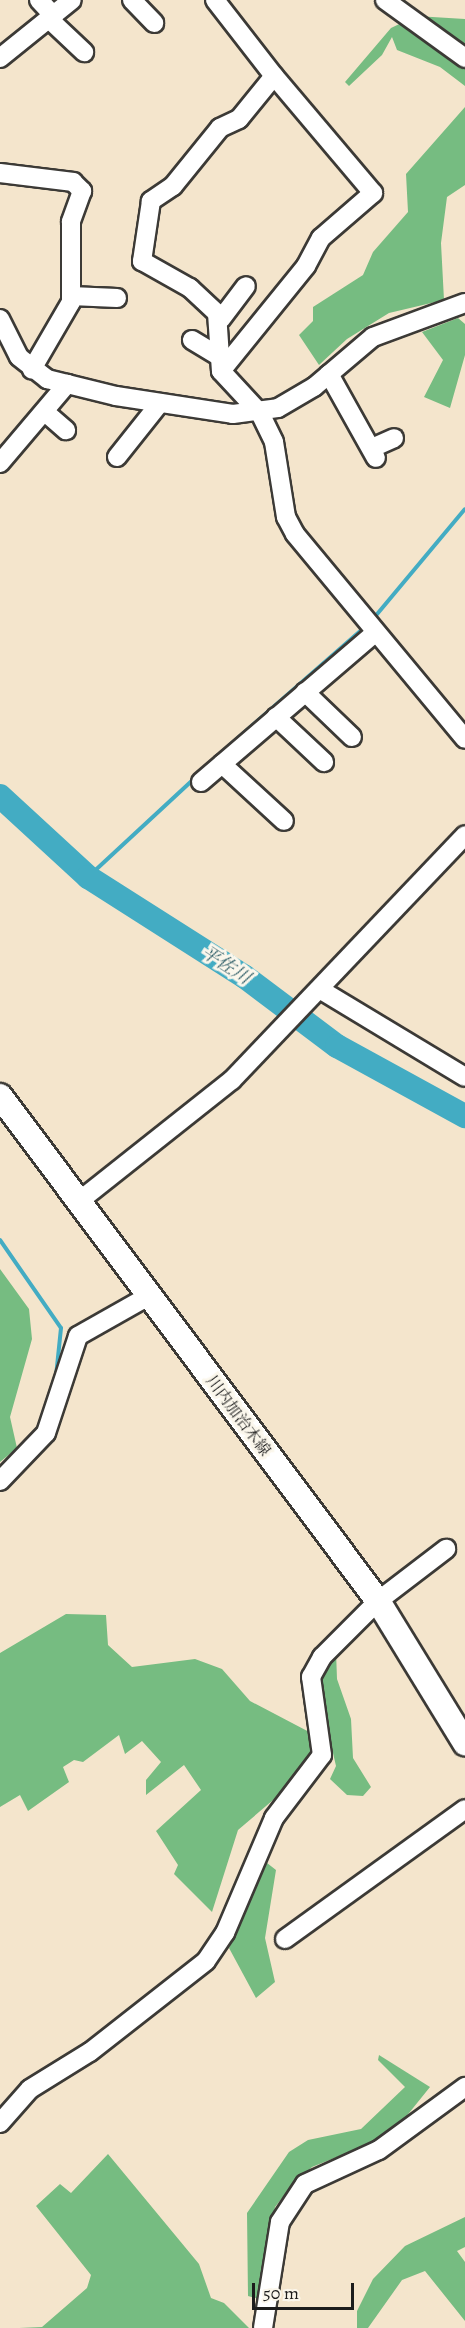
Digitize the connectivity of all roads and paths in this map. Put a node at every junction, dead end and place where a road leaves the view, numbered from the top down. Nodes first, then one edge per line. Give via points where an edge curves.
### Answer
1 (39, 0) edge
2 (72, 0) edge
3 (132, 0) edge
4 (215, 0) edge
5 (385, 0) edge
6 (52, 18) junction
7 (154, 23) dead end
8 (84, 52) dead end
9 (0, 58) edge
10 (465, 58) edge
11 (274, 76) junction
12 (0, 173) edge
13 (246, 286) dead end
14 (71, 296) junction
15 (117, 298) dead end
16 (465, 303) edge
17 (0, 319) edge
18 (222, 320) junction
19 (192, 340) dead end
20 (219, 363) junction
21 (32, 369) junction
22 (329, 374) junction
23 (67, 384) junction
24 (160, 403) junction
25 (45, 412) junction
26 (260, 412) junction
27 (66, 430) dead end
28 (394, 438) dead end
29 (117, 457) dead end
30 (1, 458) edge
31 (370, 627) junction
32 (305, 692) junction
33 (276, 717) junction
34 (352, 737) dead end
35 (465, 739) edge
36 (324, 762) dead end
37 (222, 764) junction
38 (201, 782) dead end
39 (284, 821) dead end
40 (464, 839) edge
41 (318, 993) junction
42 (465, 1077) edge
43 (0, 1096) edge
44 (78, 1202) junction
45 (147, 1297) junction
46 (0, 1481) edge
47 (446, 1549) dead end
48 (378, 1601) junction
49 (465, 1743) edge
50 (465, 1809) edge
51 (285, 1939) dead end
52 (465, 2087) edge
53 (0, 2123) edge
54 (263, 2327) edge

1 - 6 street
2 - 6 street
3 - 7 street
4 - 11 street
5 - 10 street
6 - 8 street
6 - 9 street
11 - 18 street via 239,119 220,128 173,186 158,192 143,223 142,261 190,288
11 - 20 street via 373,193 321,238 306,267
12 - 14 street via 73,182 82,191 71,222
13 - 18 street
14 - 15 street
14 - 21 street
16 - 22 street via 373,337
17 - 21 street via 19,357
18 - 20 street
19 - 20 street
20 - 26 street
21 - 23 street
22 - 26 street via 278,408
22 - 28 street via 374,453
23 - 24 street
23 - 25 street
24 - 26 street
24 - 29 street
25 - 27 street
25 - 30 street
26 - 31 street via 274,442 286,517 295,534
31 - 32 street
31 - 35 street
32 - 33 street
32 - 34 street
33 - 36 street
33 - 37 street
37 - 38 street
37 - 39 street
40 - 41 street
41 - 42 street
41 - 44 street via 207,1101
43 - 44 main road, 川内加治木線
44 - 45 main road, 川内加治木線
45 - 46 street via 78,1336 46,1433
45 - 48 main road, 川内加治木線
47 - 48 street
48 - 49 main road, 川内加治木線
48 - 53 street via 322,1657 311,1677 322,1755 274,1818 225,1933 206,1961 90,2052 30,2089
50 - 51 street
52 - 54 street via 379,2150 305,2184 280,2222

